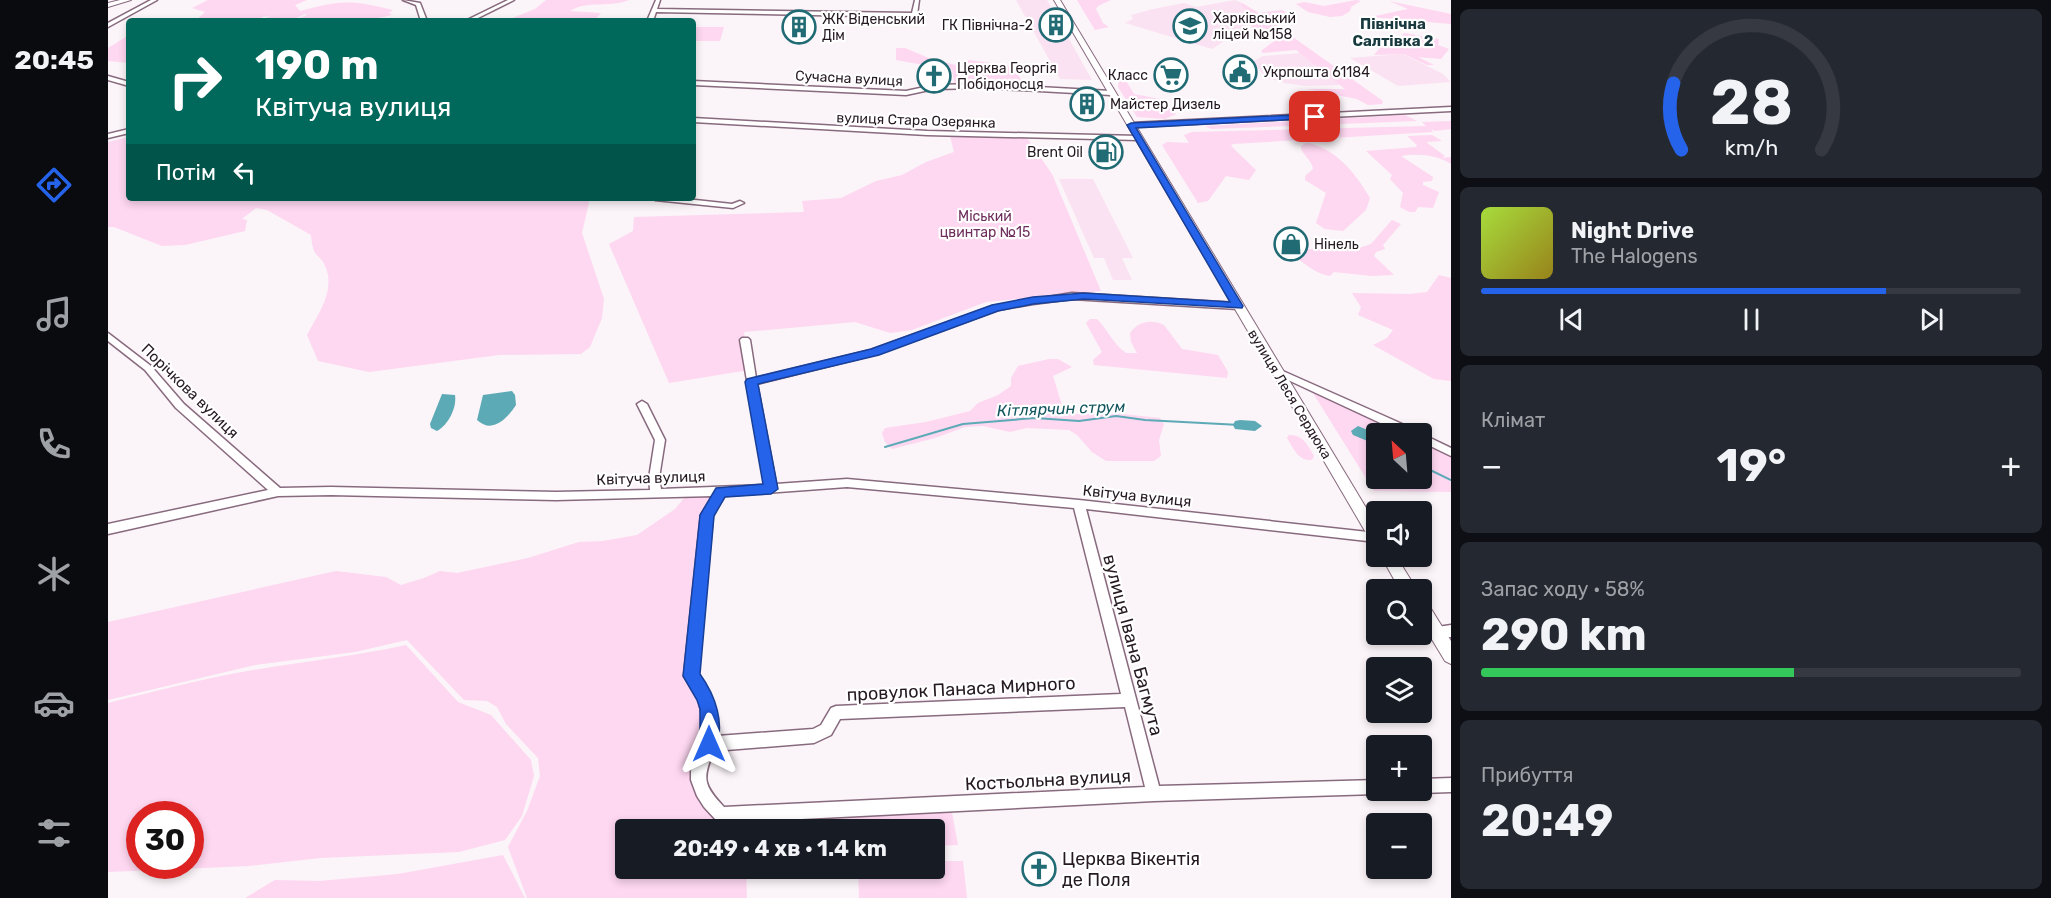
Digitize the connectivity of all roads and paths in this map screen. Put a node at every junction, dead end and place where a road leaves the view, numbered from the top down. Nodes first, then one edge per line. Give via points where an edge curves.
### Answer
1 (128, 0) edge
2 (155, 0) edge
3 (405, 0) edge
4 (512, 0) edge
5 (658, 0) edge
6 (917, 0) edge
7 (1057, 0) edge
8 (108, 4) edge
9 (654, 10) junction
10 (423, 18) edge
11 (474, 18) edge
12 (651, 18) edge
13 (108, 26) edge
14 (108, 78) edge
15 (126, 83) edge
16 (696, 83) edge
17 (1111, 93) junction
18 (1451, 110) edge
19 (696, 120) edge
20 (1131, 125) junction
21 (126, 132) edge
22 (108, 136) edge
23 (1138, 138) junction
24 (684, 201) edge
25 (740, 203) dead end
26 (1238, 306) junction
27 (108, 336) edge
28 (745, 340) dead end
29 (1276, 371) junction
30 (751, 382) junction
31 (642, 404) dead end
32 (1390, 423) edge
33 (1432, 443) edge
34 (1451, 452) edge
35 (771, 489) junction
36 (278, 492) junction
37 (721, 492) junction
38 (656, 493) junction
39 (1078, 504) junction
40 (1366, 521) edge
41 (108, 529) edge
42 (1366, 537) edge
43 (1432, 619) edge
44 (1444, 632) edge
45 (1451, 656) edge
46 (1128, 700) junction
47 (709, 744) junction
48 (1451, 785) edge
49 (1432, 786) edge
50 (1366, 787) edge
51 (1154, 794) junction

1 - 8 main road
2 - 13 street
3 - 10 street via 418,4
4 - 11 street
5 - 9 street
6 - 9 street via 914,15
7 - 17 main road, вулиця Леся Сердюка
9 - 12 street
14 - 15 street
16 - 17 street, Сучасна вулиця via 906,93 934,87 982,86
17 - 20 main road, вулиця Леся Сердюка
18 - 20 street
19 - 23 street, вулиця Стара Озерянка via 927,133
20 - 23 main road, вулиця Леся Сердюка
21 - 22 street
23 - 26 main road, вулиця Леся Сердюка
24 - 25 street via 733,206
26 - 29 main road, вулиця Леся Сердюка
26 - 30 street via 1072,296 1033,301 996,308 874,352
27 - 36 street, Порічкова вулиця via 148,368 180,406
28 - 30 street
29 - 32 street
29 - 40 main road, вулиця Леся Сердюка
30 - 35 street
31 - 38 street via 660,440 654,478
33 - 34 street
35 - 37 street, Квітуча вулиця
35 - 39 street, Квітуча вулиця via 847,483
36 - 38 street, Квітуча вулиця via 556,496
36 - 41 street, Квітуча вулиця
37 - 38 street, Квітуча вулиця
37 - 47 street via 707,515 691,676 709,709
39 - 42 street, Квітуча вулиця
39 - 46 street, вулиця Івана Багмута
43 - 44 main road
44 - 45 main road
46 - 47 street, провулок Панаса Мирного via 836,713 826,730 814,736
46 - 51 street, вулиця Івана Багмута
47 - 51 street, Костьольна вулиця via 698,774 706,800 721,815
48 - 49 street
50 - 51 street, Костьольна вулиця

